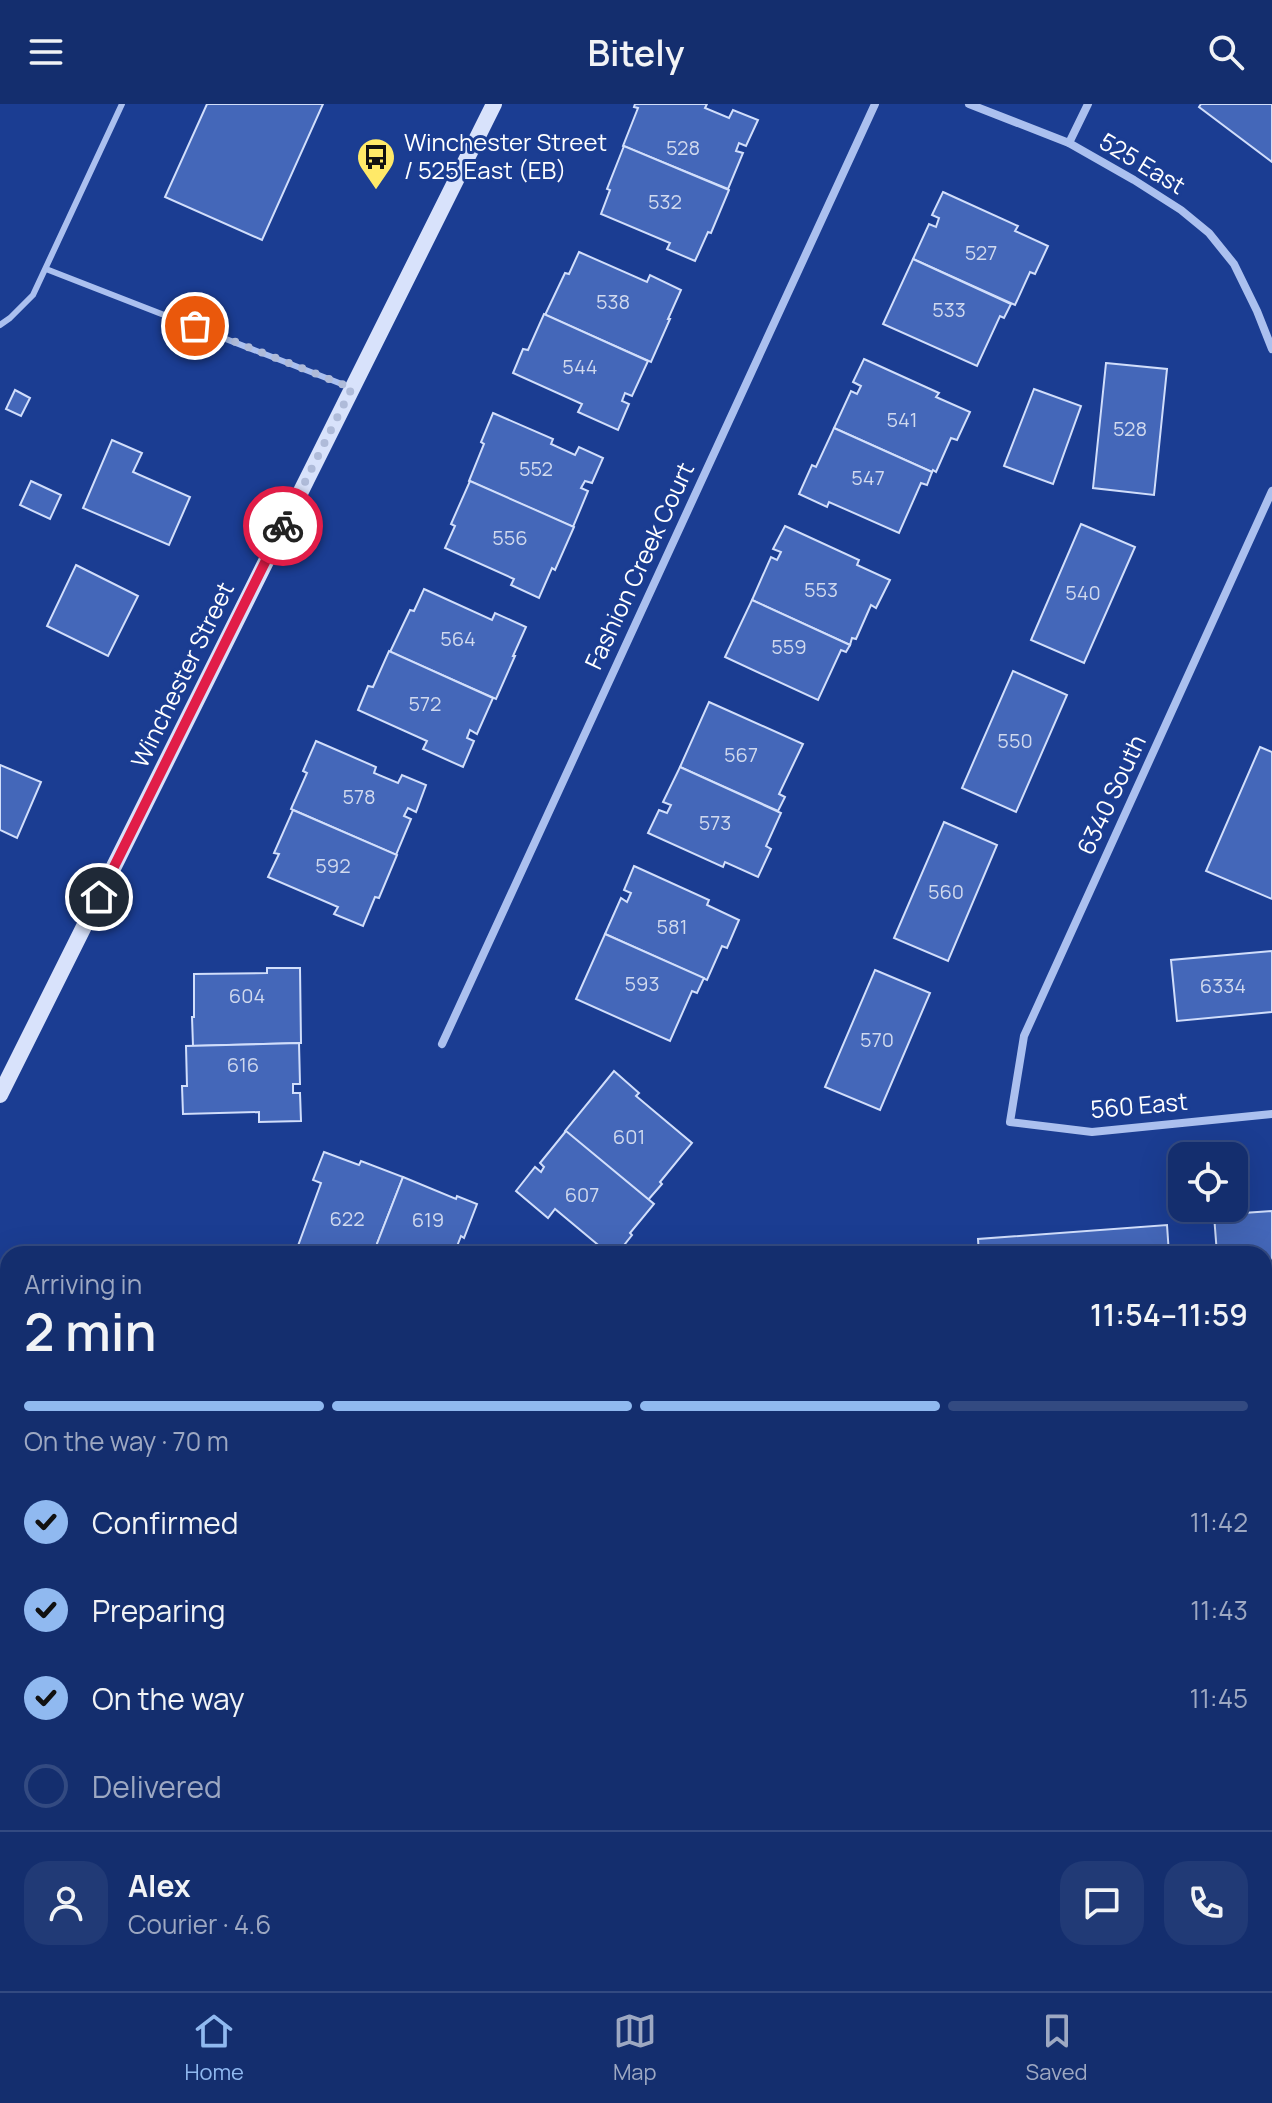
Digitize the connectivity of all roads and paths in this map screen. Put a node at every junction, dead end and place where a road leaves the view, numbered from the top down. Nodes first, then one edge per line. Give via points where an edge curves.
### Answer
1 (122, 104) edge
2 (494, 104) edge
3 (875, 104) edge
4 (969, 104) edge
5 (1088, 104) edge
6 (1069, 143) junction
7 (46, 269) junction
8 (0, 325) edge
9 (1272, 349) edge
10 (352, 388) junction
11 (1272, 491) edge
12 (442, 1044) dead end
13 (0, 1095) edge
14 (1272, 1114) edge
15 (1010, 1122) joint

1 - 7 lane
2 - 10 main road, Winchester Street
3 - 12 street, Fashion Creek Court
4 - 6 street, 525 East
5 - 6 street
6 - 9 street, 525 East via 1181,210 1209,233 1234,264
7 - 8 lane via 33,295
7 - 10 lane
10 - 13 main road, Winchester Street
11 - 15 street, 6340 South via 1024,1036
14 - 15 street, 560 East via 1092,1132

